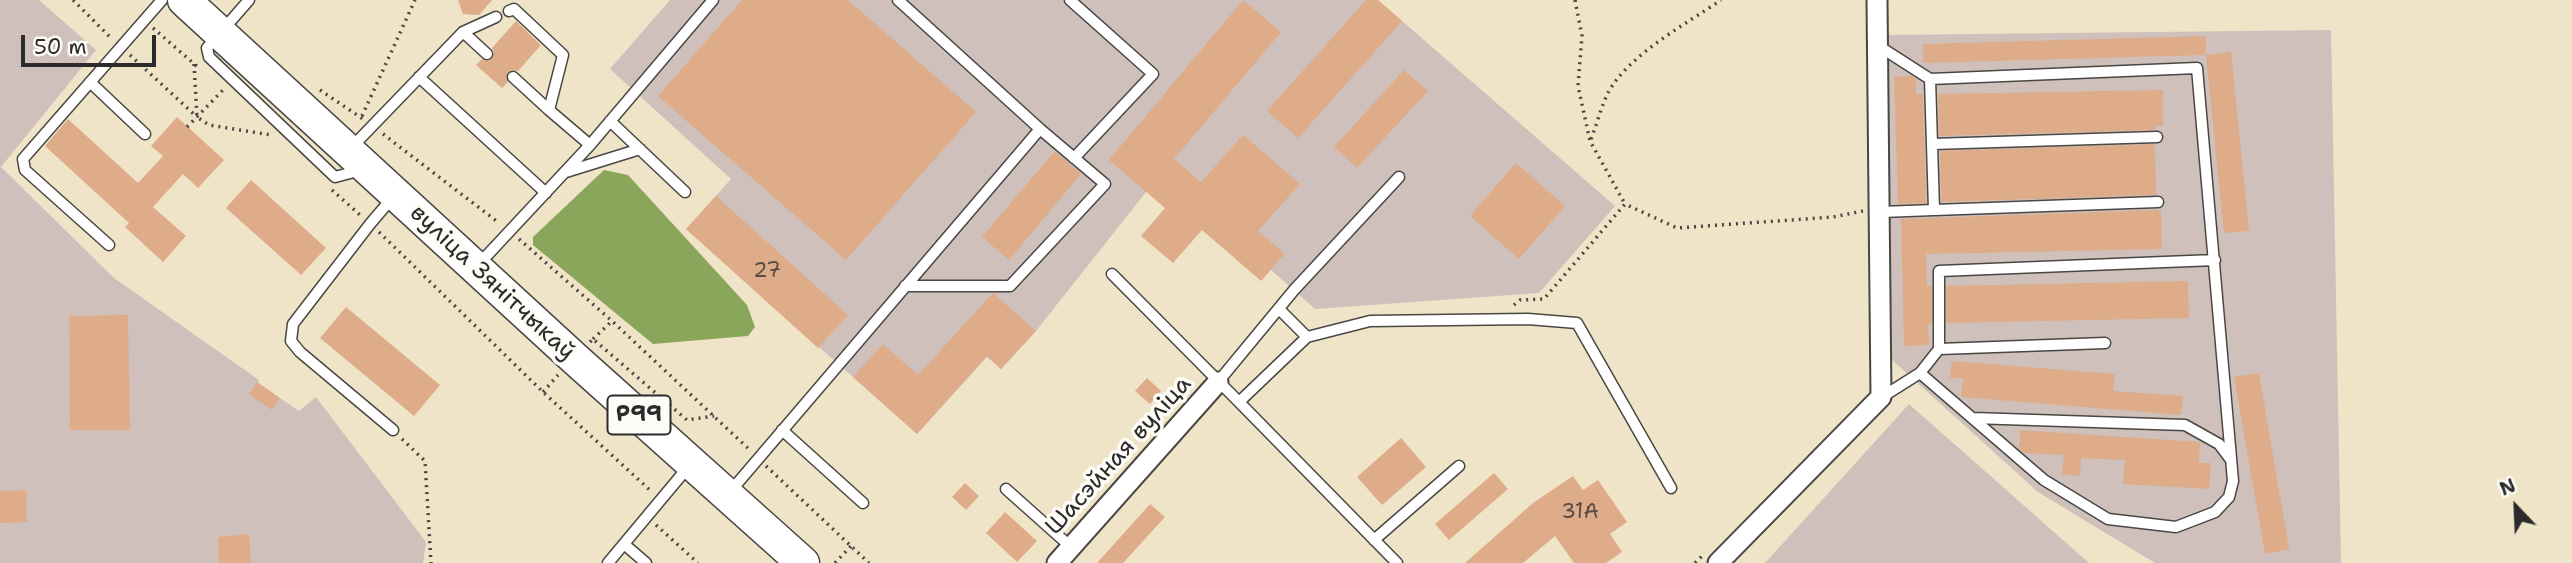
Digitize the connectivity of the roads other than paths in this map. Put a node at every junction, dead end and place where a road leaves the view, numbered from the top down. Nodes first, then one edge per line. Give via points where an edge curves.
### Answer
1 (162, 0) edge
2 (184, 0) edge
3 (249, 0) edge
4 (713, 0) edge
5 (898, 0) edge
6 (1070, 0) edge
7 (1877, 0) edge
8 (509, 11) dead end
9 (496, 17) dead end
10 (463, 32) junction
11 (220, 33) junction
12 (1877, 45) junction
13 (487, 54) dead end
14 (419, 77) junction
15 (513, 77) dead end
16 (1930, 79) junction
17 (90, 82) junction
18 (549, 110) junction
19 (610, 121) junction
20 (1040, 129) junction
21 (145, 134) dead end
22 (2157, 137) dead end
23 (1932, 144) junction
24 (590, 145) junction
25 (640, 149) junction
26 (355, 157) junction
27 (1074, 158) junction
28 (565, 172) junction
29 (1399, 177) dead end
30 (546, 192) junction
31 (685, 192) dead end
32 (396, 194) junction
33 (2158, 202) dead end
34 (1875, 210) junction
35 (1934, 210) junction
36 (109, 245) dead end
37 (2214, 260) junction
38 (476, 267) junction
39 (1112, 274) dead end
40 (905, 286) junction
41 (1279, 309) junction
42 (1307, 337) junction
43 (2105, 343) dead end
44 (1939, 349) junction
45 (1920, 373) junction
46 (1218, 382) junction
47 (1881, 397) junction
48 (1239, 402) junction
49 (1972, 418) junction
50 (393, 430) road end
51 (782, 430) junction
52 (2231, 460) junction
53 (691, 463) junction
54 (1459, 466) dead end
55 (1671, 488) dead end
56 (1006, 489) dead end
57 (727, 496) junction
58 (863, 503) dead end
59 (1374, 540) junction
60 (624, 544) junction
61 (1071, 547) junction
62 (1711, 558) edge
63 (608, 563) edge
64 (646, 563) edge
65 (803, 563) edge
66 (1057, 563) edge
67 (1397, 563) edge

1 - 17 lane
2 - 11 main road, вуліца Зянітчыкаў / Р99
3 - 11 lane
4 - 19 lane
5 - 20 lane
6 - 27 lane via 1153,74
7 - 12 street
8 - 18 lane via 514,9 563,55
9 - 10 lane
10 - 13 lane
10 - 14 lane
11 - 26 main road, вуліца Зянітчыкаў / Р99
12 - 16 lane
12 - 34 street
14 - 26 lane via 372,125
14 - 30 lane
15 - 18 lane
16 - 23 lane
16 - 37 lane via 2197,68
17 - 21 lane
17 - 36 lane via 23,159 25,170
18 - 24 lane
19 - 24 lane
19 - 25 lane
20 - 27 lane
20 - 40 lane
22 - 23 lane
23 - 35 lane
24 - 28 lane
25 - 28 lane
25 - 31 lane
26 - 32 main road, вуліца Зянітчыкаў / Р99
27 - 40 lane via 1105,184 1010,286
28 - 30 lane
29 - 41 lane
30 - 38 lane
32 - 38 main road, вуліца Зянітчыкаў / Р99
32 - 50 lane via 293,324 291,341
33 - 35 lane
34 - 35 lane
34 - 47 street
37 - 44 lane via 1939,271
37 - 52 lane
38 - 53 main road, вуліца Зянітчыкаў / Р99
39 - 46 lane
40 - 51 lane
41 - 42 lane
41 - 46 lane
42 - 48 lane
42 - 55 lane via 1370,321 1577,323
43 - 44 lane
44 - 45 lane
45 - 47 lane
45 - 49 lane
46 - 48 lane
46 - 61 street, Шасэйная вуліца
47 - 62 street
48 - 59 lane
49 - 52 lane via 2185,425 2219,444
49 - 52 lane via 2044,480 2108,519 2176,527 2215,512 2230,497
51 - 57 lane
51 - 58 lane
53 - 57 main road, вуліца Зянітчыкаў / Р99
53 - 60 lane
54 - 59 lane
56 - 61 lane
57 - 65 main road, вуліца Зянітчыкаў / Р99
59 - 67 lane
60 - 63 lane
60 - 64 lane
61 - 66 street, Шасэйная вуліца

